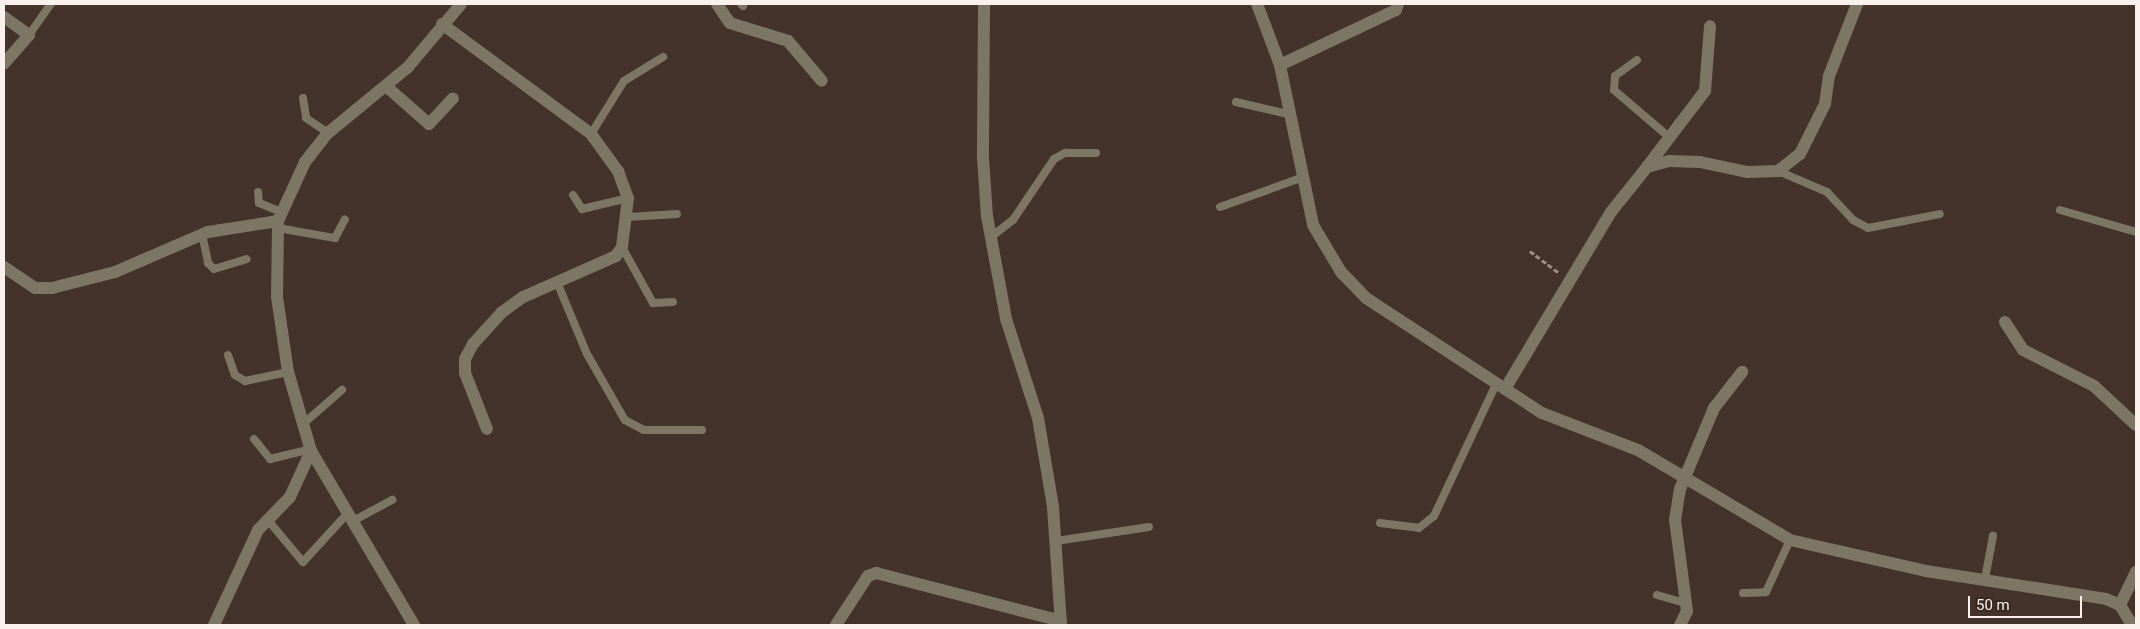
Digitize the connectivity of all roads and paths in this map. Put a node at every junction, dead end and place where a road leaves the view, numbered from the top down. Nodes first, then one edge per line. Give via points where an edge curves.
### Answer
1 (51, 4) edge
2 (460, 4) edge
3 (717, 4) edge
4 (984, 4) edge
5 (1257, 4) edge
6 (1398, 4) edge
7 (1858, 4) edge
8 (4, 17) edge
9 (442, 24) junction
10 (1710, 26) dead end
11 (29, 35) junction
12 (663, 57) dead end
13 (1637, 60) dead end
14 (4, 64) edge
15 (1280, 64) junction
16 (822, 81) dead end
17 (387, 87) junction
18 (303, 98) dead end
19 (454, 98) dead end
20 (1236, 102) dead end
21 (1292, 115) junction
22 (328, 133) junction
23 (591, 134) junction
24 (1670, 138) junction
25 (1096, 153) dead end
26 (1647, 167) junction
27 (1778, 171) junction
28 (1304, 177) junction
29 (258, 192) dead end
30 (573, 195) dead end
31 (628, 198) junction
32 (1220, 207) dead end
33 (2060, 210) dead end
34 (677, 214) dead end
35 (1940, 214) dead end
36 (628, 217) junction
37 (345, 218) dead end
38 (279, 220) junction
39 (2136, 232) edge
40 (202, 234) junction
41 (991, 237) junction
42 (622, 247) junction
43 (1530, 251) dead end
44 (246, 259) dead end
45 (4, 267) edge
46 (557, 282) junction
47 (1571, 282) junction
48 (673, 302) dead end
49 (2004, 322) dead end
50 (228, 355) dead end
51 (288, 372) junction
52 (1742, 372) dead end
53 (1501, 386) junction
54 (342, 390) dead end
55 (303, 424) junction
56 (2136, 426) edge
57 (487, 429) dead end
58 (702, 430) dead end
59 (254, 439) dead end
60 (311, 450) junction
61 (1684, 475) junction
62 (392, 500) dead end
63 (349, 518) junction
64 (267, 519) junction
65 (1380, 523) dead end
66 (1149, 528) dead end
67 (1993, 536) dead end
68 (1790, 540) junction
69 (1056, 541) junction
70 (2136, 574) edge
71 (1985, 579) junction
72 (1743, 593) dead end
73 (1658, 595) dead end
74 (1686, 603) junction
75 (2120, 605) junction
76 (1061, 623) edge
77 (216, 624) edge
78 (414, 625) edge
79 (836, 625) edge
80 (1680, 625) edge
81 (2132, 625) edge

1 - 11 lane
2 - 9 street
3 - 16 street via 730,23 788,41
4 - 41 street via 982,158
5 - 15 street
6 - 15 street via 1396,10
7 - 27 street via 1808,143
8 - 11 street
9 - 17 street
9 - 23 street
10 - 24 street via 1705,91
11 - 14 street
12 - 23 lane via 624,81
13 - 24 lane via 1615,76 1614,90
15 - 21 street
17 - 19 street via 429,124
17 - 22 street
18 - 22 lane via 306,118
20 - 21 lane
21 - 28 street
22 - 38 street via 305,162
23 - 31 street via 618,171
24 - 26 street
25 - 41 lane via 1065,153 1054,158 1018,214
26 - 27 street via 1669,160 1700,162 1748,172
26 - 47 street via 1611,212
27 - 35 lane via 1827,192 1853,220 1868,228
28 - 32 lane
28 - 53 street via 1314,225 1341,272 1366,298
29 - 38 lane via 259,203
30 - 31 lane via 582,209
31 - 36 street
33 - 39 lane
34 - 36 lane
36 - 42 street
37 - 38 lane via 335,238
38 - 40 street
38 - 51 street via 278,297
40 - 44 lane via 208,263 214,269
40 - 45 street via 115,272 52,288 36,288
41 - 69 street via 1006,318 1038,418
42 - 46 street via 608,262
42 - 48 lane via 652,303
43 - 47 path
46 - 57 street via 502,312 465,359 465,373
46 - 58 lane via 587,354 625,420 644,430
47 - 53 street
49 - 56 street via 2023,350 2094,386
50 - 51 lane via 235,375 245,381
51 - 55 street
52 - 61 street via 1714,408
53 - 61 street via 1542,413 1638,450
53 - 65 lane via 1434,516 1419,528
54 - 55 lane
55 - 60 street
59 - 60 lane via 270,459
60 - 63 street
60 - 64 street via 290,497
61 - 68 street via 1718,501
61 - 74 street via 1676,520
62 - 63 lane
63 - 64 lane via 303,562
63 - 78 street
64 - 77 street
66 - 69 lane
67 - 71 lane
68 - 71 street
68 - 72 lane via 1766,592
69 - 76 street
70 - 75 street
71 - 75 street via 2106,599
73 - 74 lane
74 - 80 street
75 - 81 street
76 - 79 street via 876,573 868,576

